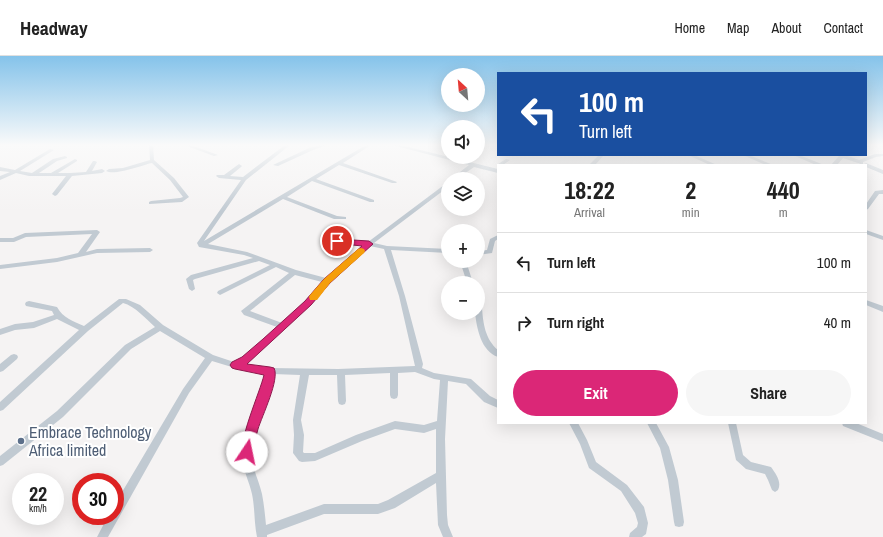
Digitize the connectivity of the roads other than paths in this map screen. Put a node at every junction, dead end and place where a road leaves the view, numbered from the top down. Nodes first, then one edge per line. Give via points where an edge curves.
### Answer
1 (23, 167) edge
2 (43, 167) edge
3 (63, 167) edge
4 (92, 167) edge
5 (130, 167) edge
6 (159, 167) edge
7 (237, 167) edge
8 (260, 167) edge
9 (330, 167) edge
10 (330, 167) edge
11 (351, 167) edge
12 (872, 167) edge
13 (0, 169) edge
14 (102, 171) dead end
15 (109, 171) dead end
16 (15, 172) junction
17 (883, 172) edge
18 (88, 173) junction
19 (32, 174) junction
20 (52, 174) junction
21 (70, 174) junction
22 (218, 176) dead end
23 (226, 177) junction
24 (0, 178) edge
25 (244, 178) junction
26 (311, 179) junction
27 (394, 182) dead end
28 (441, 189) edge
29 (883, 192) edge
30 (55, 194) dead end
31 (282, 197) junction
32 (372, 201) dead end
33 (151, 203) dead end
34 (270, 203) dead end
35 (867, 207) edge
36 (344, 218) dead end
37 (867, 232) edge
38 (497, 238) edge
39 (883, 238) edge
40 (0, 240) edge
41 (337, 241) dead end
42 (369, 244) junction
43 (201, 246) junction
44 (387, 248) junction
45 (150, 250) dead end
46 (441, 251) edge
47 (485, 252) edge
48 (80, 255) junction
49 (259, 259) junction
50 (275, 265) junction
51 (0, 267) edge
52 (294, 272) junction
53 (327, 281) junction
54 (192, 289) dead end
55 (220, 293) dead end
56 (867, 302) edge
57 (29, 304) dead end
58 (883, 309) edge
59 (58, 316) junction
60 (480, 320) edge
61 (283, 326) junction
62 (160, 327) junction
63 (85, 329) junction
64 (0, 332) edge
65 (497, 353) edge
66 (14, 357) dead end
67 (210, 357) junction
68 (235, 365) junction
69 (0, 370) edge
70 (418, 370) junction
71 (270, 371) junction
72 (394, 371) junction
73 (305, 372) junction
74 (341, 372) junction
75 (444, 377) junction
76 (394, 395) dead end
77 (342, 401) dead end
78 (497, 403) edge
79 (0, 407) edge
80 (441, 423) junction
81 (574, 424) edge
82 (652, 424) edge
83 (732, 424) edge
84 (848, 424) edge
85 (883, 438) edge
86 (0, 462) edge
87 (441, 475) junction
88 (775, 487) dead end
89 (124, 498) edge
90 (679, 522) dead end
91 (109, 525) edge
92 (262, 535) edge
93 (447, 536) edge
94 (102, 537) edge
95 (634, 537) edge

1 - 16 street
2 - 19 street
3 - 20 street
4 - 18 street
5 - 15 street
6 - 33 street via 186,197 182,200
7 - 23 street
8 - 25 street
9 - 34 street
10 - 26 street
11 - 27 street
12 - 17 street
13 - 16 street
14 - 18 street
16 - 19 street
16 - 24 street
18 - 21 street
19 - 20 street
20 - 21 street
21 - 30 street
22 - 23 street
23 - 25 street
25 - 43 street via 200,242
26 - 31 street
26 - 32 street
28 - 42 street
29 - 35 street via 877,192
31 - 36 street via 336,218
31 - 43 street
37 - 39 street
38 - 47 street via 492,240 490,252
40 - 48 street via 14,240 25,235 97,232
41 - 42 street
42 - 44 street
42 - 53 street
43 - 49 street
44 - 46 street
44 - 70 street via 402,296 419,364
45 - 48 street via 97,251
48 - 51 street
49 - 50 street
49 - 54 street via 193,277 190,279
50 - 52 street
50 - 55 street
52 - 53 street
52 - 61 street via 245,310
53 - 61 street
56 - 58 street
57 - 59 street via 54,309
59 - 63 street
59 - 64 street via 34,325
60 - 65 street via 482,336 488,346
61 - 68 street via 245,360
62 - 63 street via 143,310 126,301 117,303
62 - 67 street
62 - 86 street via 128,346 60,414
63 - 79 street
66 - 69 street
67 - 68 street
67 - 89 street via 192,380
68 - 71 street
70 - 72 street
70 - 75 street
71 - 73 street
71 - 92 street via 267,387 251,430 247,452 257,494
72 - 74 street
72 - 76 street
73 - 74 street
73 - 80 street via 297,420 298,453 302,458 315,457 395,425 424,429
74 - 77 street
75 - 78 street via 468,381
75 - 80 street
80 - 87 street
81 - 95 street via 592,465 624,488 640,511 642,530
82 - 90 street via 664,447 673,480
83 - 88 street via 739,457 749,466 768,470
84 - 85 street
87 - 92 street via 378,509 324,509
87 - 93 street via 442,515
91 - 94 street

